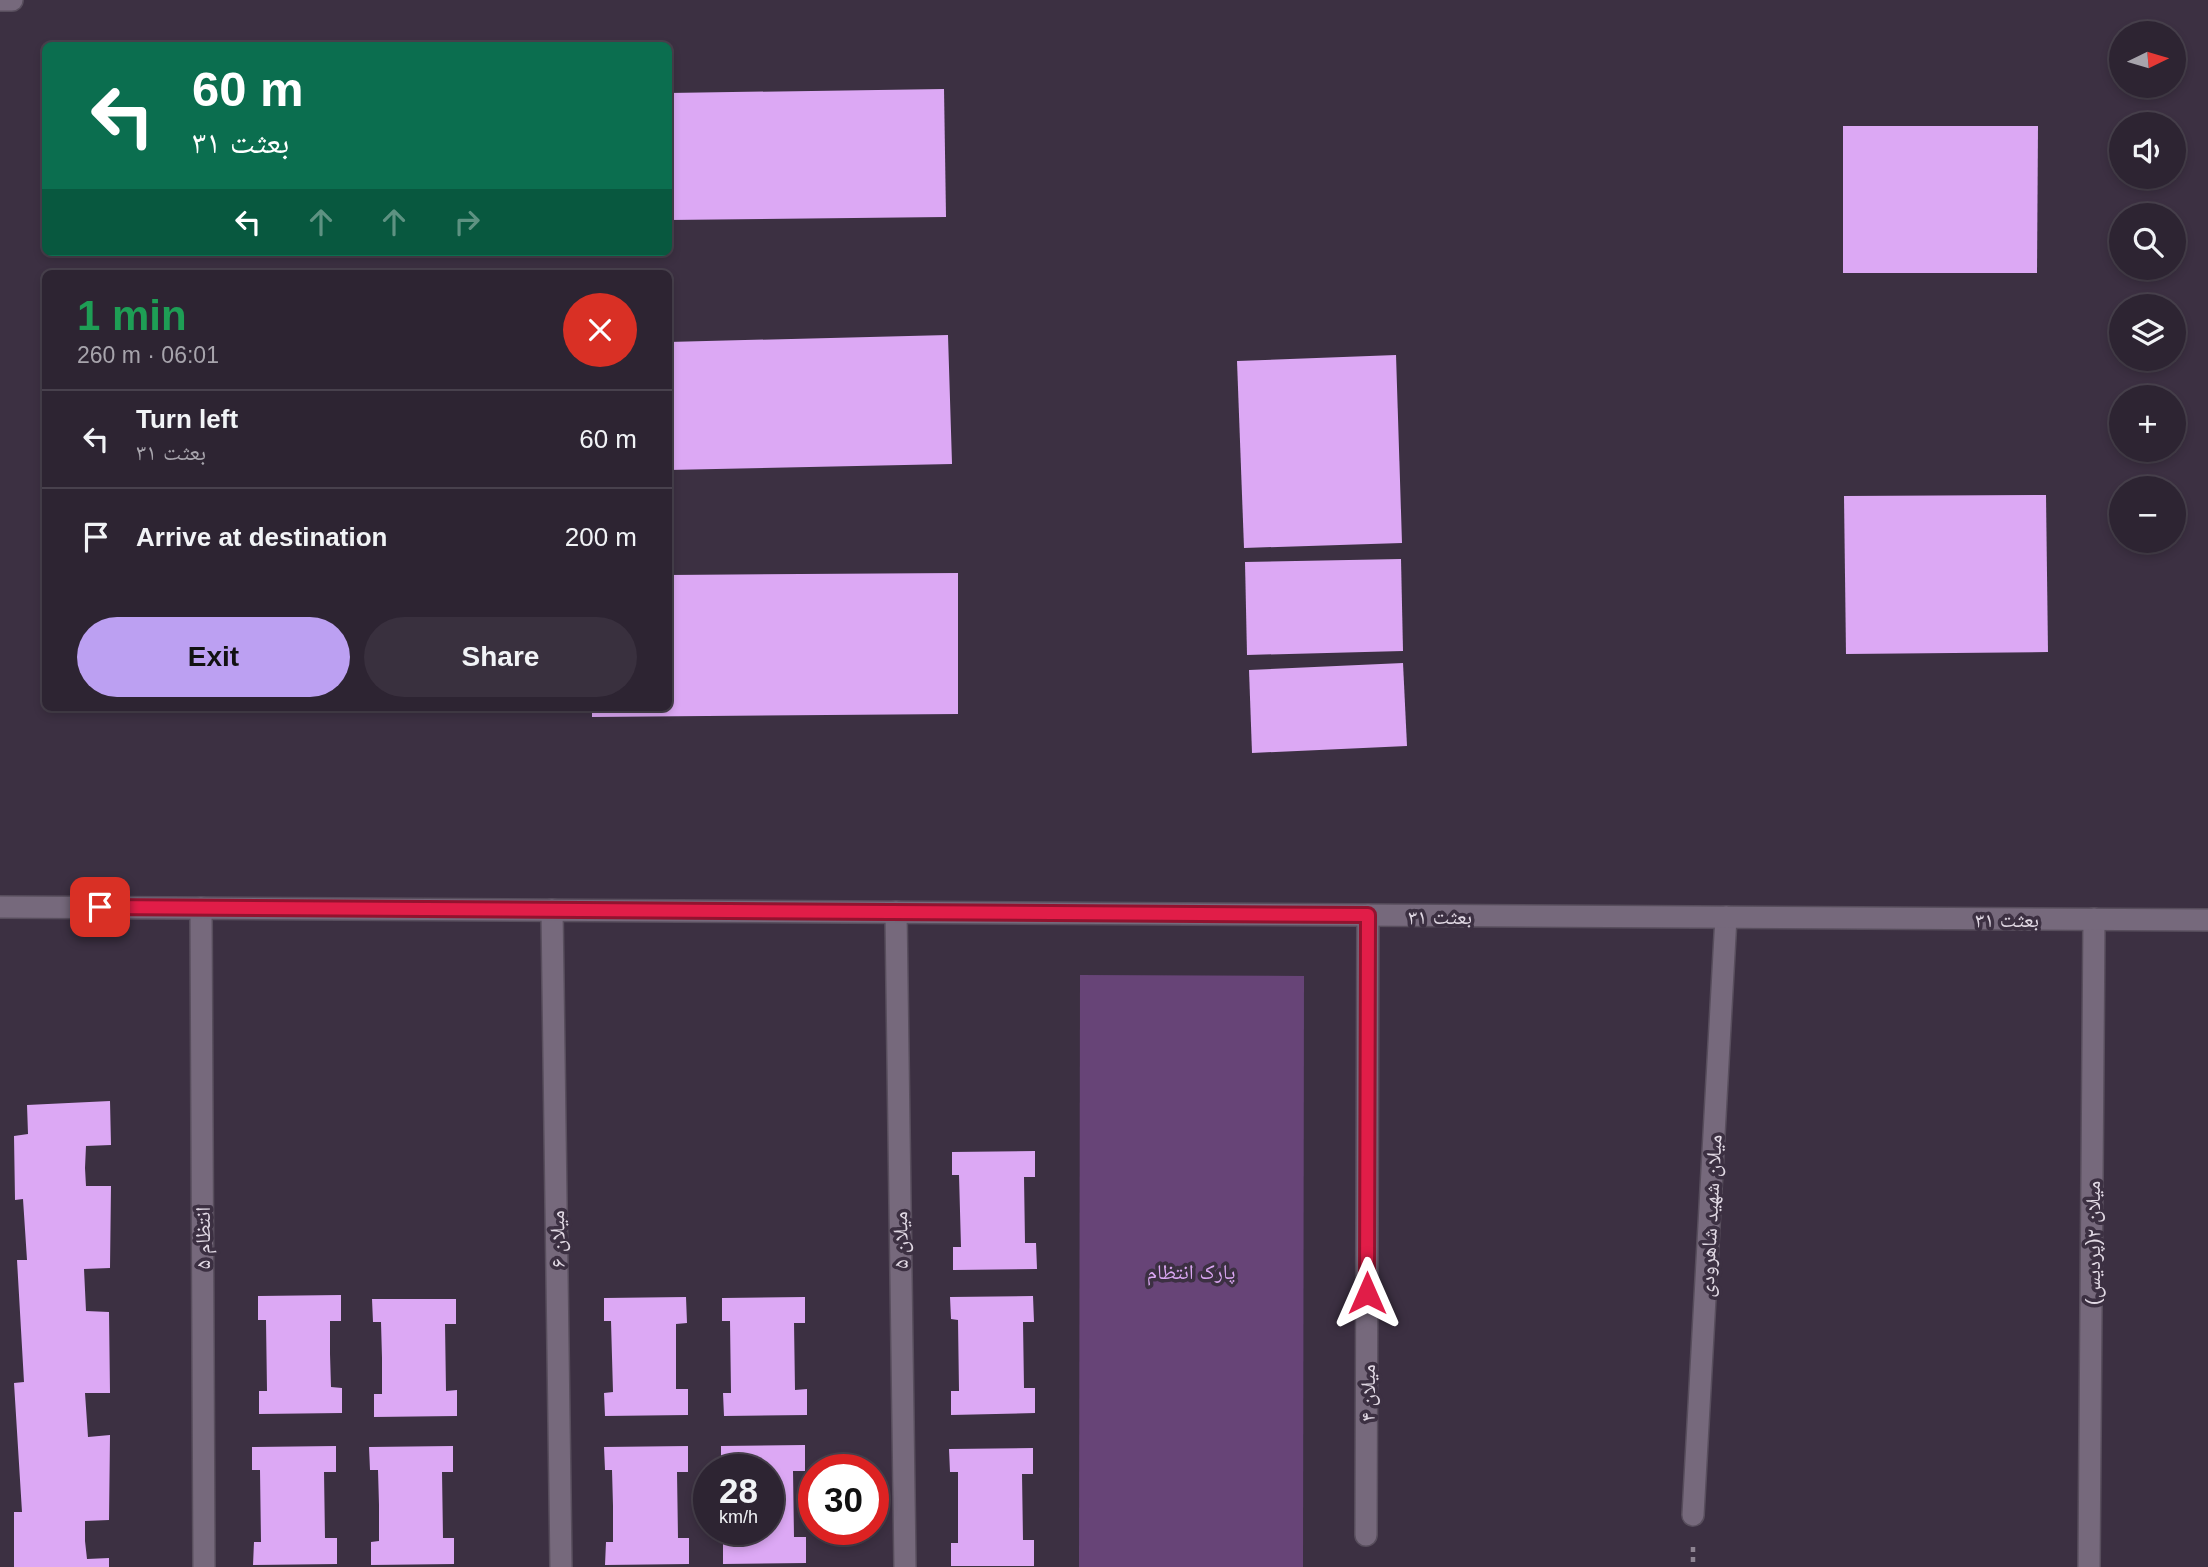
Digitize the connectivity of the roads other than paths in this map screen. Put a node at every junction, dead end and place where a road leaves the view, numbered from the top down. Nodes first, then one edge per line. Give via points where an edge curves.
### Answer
1 (0, 0) edge
2 (12, 0) edge
3 (0, 907) edge
4 (201, 908) junction
5 (552, 911) junction
6 (896, 912) junction
7 (1368, 915) junction
8 (1727, 917) junction
9 (2094, 919) junction
10 (2208, 920) edge
11 (1693, 1515) dead end
12 (1366, 1535) dead end
13 (204, 1567) edge
14 (561, 1567) edge
15 (905, 1567) edge
16 (2089, 1567) edge

1 - 2 street
3 - 4 street, بعثت ۳۱
4 - 5 street, بعثت ۳۱
4 - 13 street, انتظام ۵
5 - 6 street, بعثت ۳۱
5 - 14 street, میلان ۶
6 - 7 street, بعثت ۳۱
6 - 15 street, میلان ۵
7 - 8 street, بعثت ۳۱
7 - 12 street, میلان ۴
8 - 9 street, بعثت ۳۱
8 - 11 street, میلان شهید شاهرودی
9 - 10 street, بعثت ۳۱
9 - 16 street, میلان ۲(پردیس)

